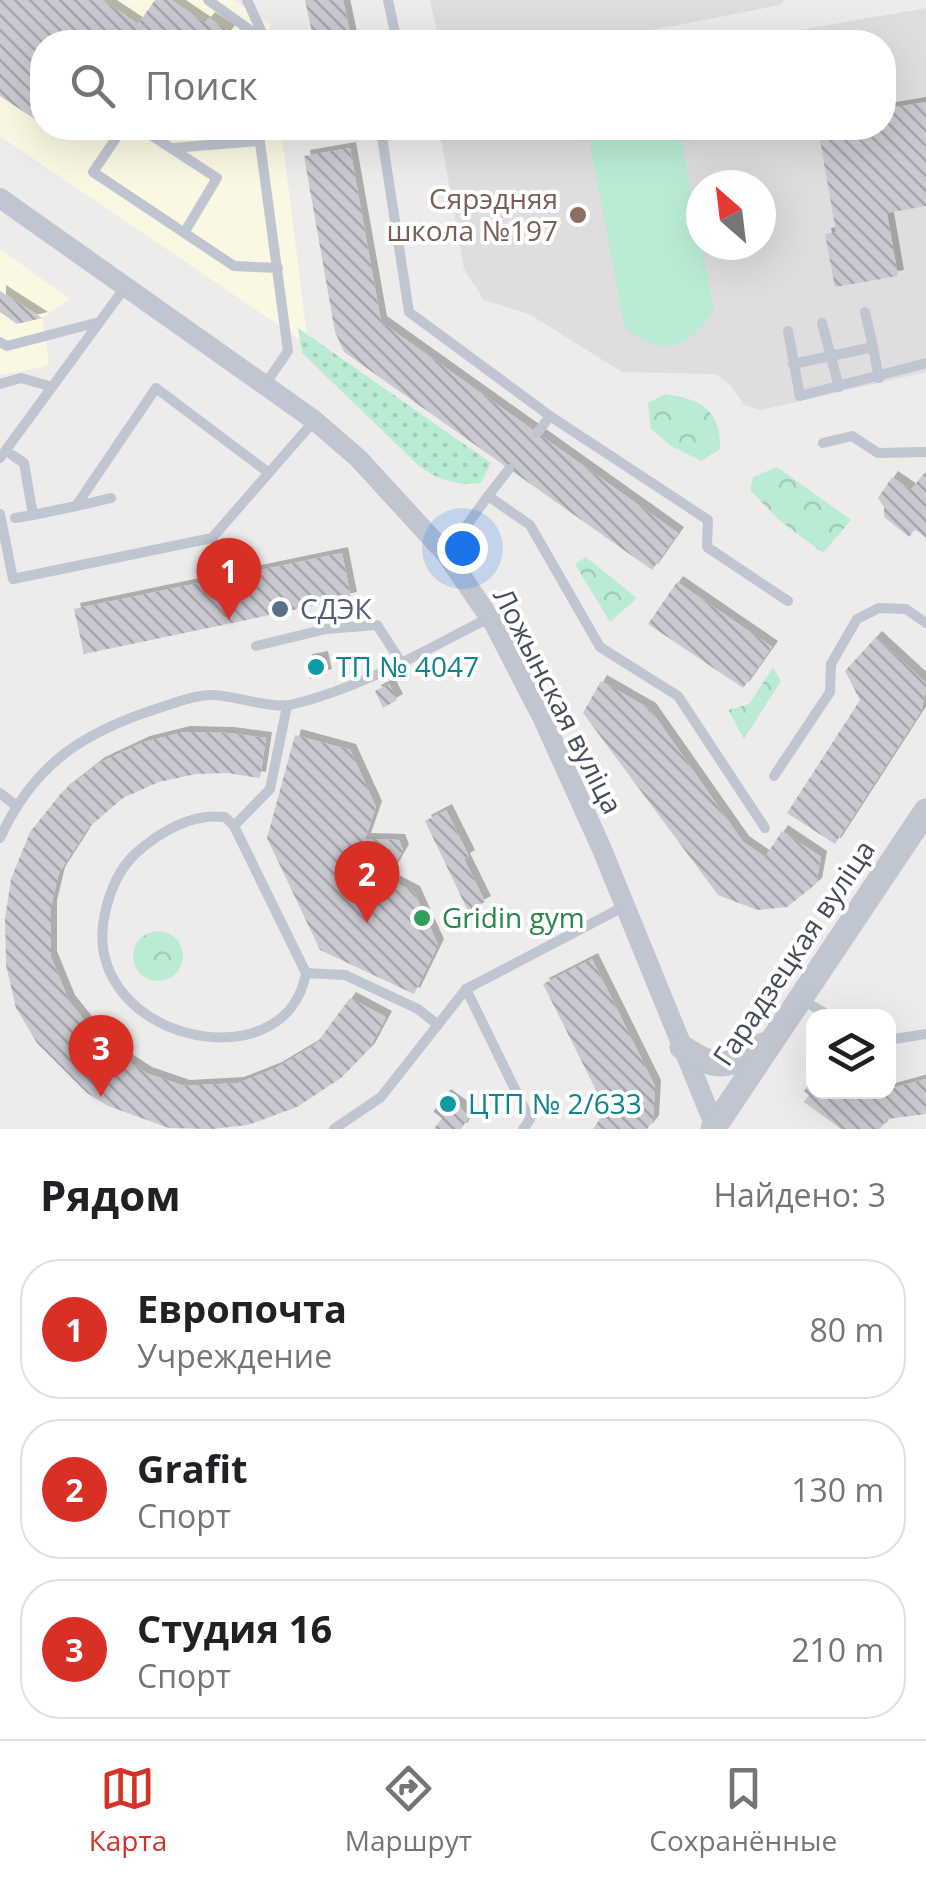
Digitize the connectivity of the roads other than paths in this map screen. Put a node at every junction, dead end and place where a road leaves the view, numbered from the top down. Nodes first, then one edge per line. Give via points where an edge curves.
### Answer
1 (208, 0) edge
2 (247, 0) edge
3 (388, 0) edge
4 (249, 30) edge
5 (260, 30) edge
6 (394, 30) edge
7 (115, 140) edge
8 (159, 140) edge
9 (382, 140) edge
10 (260, 141) joint
11 (172, 148) junction
12 (0, 198) edge
13 (184, 233) junction
14 (278, 268) junction
15 (126, 286) junction
16 (865, 312) dead end
17 (100, 322) junction
18 (822, 323) dead end
19 (788, 331) dead end
20 (0, 342) edge
21 (873, 347) junction
22 (830, 356) junction
23 (926, 363) edge
24 (793, 364) junction
25 (879, 378) junction
26 (266, 383) junction
27 (0, 384) edge
28 (52, 387) junction
29 (839, 387) junction
30 (550, 416) junction
31 (314, 420) junction
32 (537, 433) dead end
33 (823, 443) dead end
34 (926, 452) edge
35 (6, 457) edge
36 (509, 469) dead end
37 (269, 472) junction
38 (488, 496) junction
39 (112, 498) dead end
40 (76, 506) junction
41 (0, 514) edge
42 (33, 515) junction
43 (15, 518) dead end
44 (446, 554) junction
45 (788, 601) dead end
46 (490, 618) junction
47 (926, 623) edge
48 (256, 646) dead end
49 (401, 662) junction
50 (287, 706) junction
51 (774, 776) dead end
52 (0, 793) edge
53 (15, 805) junction
54 (926, 811) edge
55 (234, 826) junction
56 (766, 828) dead end
57 (0, 838) edge
58 (625, 906) junction
59 (306, 974) junction
60 (466, 989) junction
61 (798, 997) junction
62 (818, 1009) edge
63 (438, 1024) junction
64 (926, 1034) edge
65 (896, 1039) edge
66 (772, 1040) junction
67 (682, 1047) junction
68 (715, 1128) edge
69 (334, 1129) edge
70 (523, 1129) edge

1 - 4 lane
2 - 5 lane
3 - 6 lane
7 - 13 lane via 94,172
8 - 11 lane
9 - 30 lane via 409,312
10 - 11 lane
10 - 14 lane
11 - 13 lane via 217,178
12 - 15 street, Ложынская вуліца
13 - 14 lane via 234,266
14 - 26 lane via 288,352
15 - 17 lane
15 - 26 street, Ложынская вуліца
16 - 21 lane
17 - 20 lane via 7,346
17 - 28 lane
18 - 22 lane
19 - 24 lane
21 - 22 lane
21 - 25 lane
22 - 24 lane
22 - 29 lane
23 - 25 lane
24 - 29 lane via 800,396
25 - 29 lane
26 - 31 street, Ложынская вуліца
27 - 28 lane via 21,378
28 - 35 lane
30 - 32 lane
30 - 45 lane via 708,520 708,547
31 - 37 lane
31 - 44 street, Ложынская вуліца
33 - 34 lane via 852,436 878,452
35 - 42 lane via 24,462
36 - 38 lane
37 - 40 lane via 156,388
37 - 41 lane via 212,538 13,579
38 - 44 lane
38 - 56 lane via 530,525 600,647 678,696
39 - 40 lane
40 - 42 lane
42 - 43 lane
44 - 46 street, Ложынская вуліца
46 - 49 lane
46 - 58 street, Ложынская вуліца via 543,719
47 - 51 lane via 906,609 879,608 858,619 831,664 830,692
48 - 49 lane via 378,624
49 - 50 lane via 351,688
50 - 53 lane via 207,694 126,718 74,744
50 - 55 lane via 270,789
52 - 53 lane
53 - 57 lane
54 - 61 street, Гарадзецкая вуліца
55 - 59 lane
55 - 59 lane via 225,817 197,817 128,860 104,920 112,978 124,997 159,1024 208,1038 269,1026 301,996
58 - 60 lane
58 - 67 street, Ложынская вуліца
59 - 63 lane via 345,975
60 - 63 lane
60 - 70 lane via 530,1120
61 - 62 lane
61 - 66 street, Гарадзецкая вуліца
63 - 69 lane via 381,1097
64 - 65 lane
66 - 67 street via 722,1066
66 - 68 street, Гарадзецкая вуліца
67 - 68 street, Ложынская вуліца

